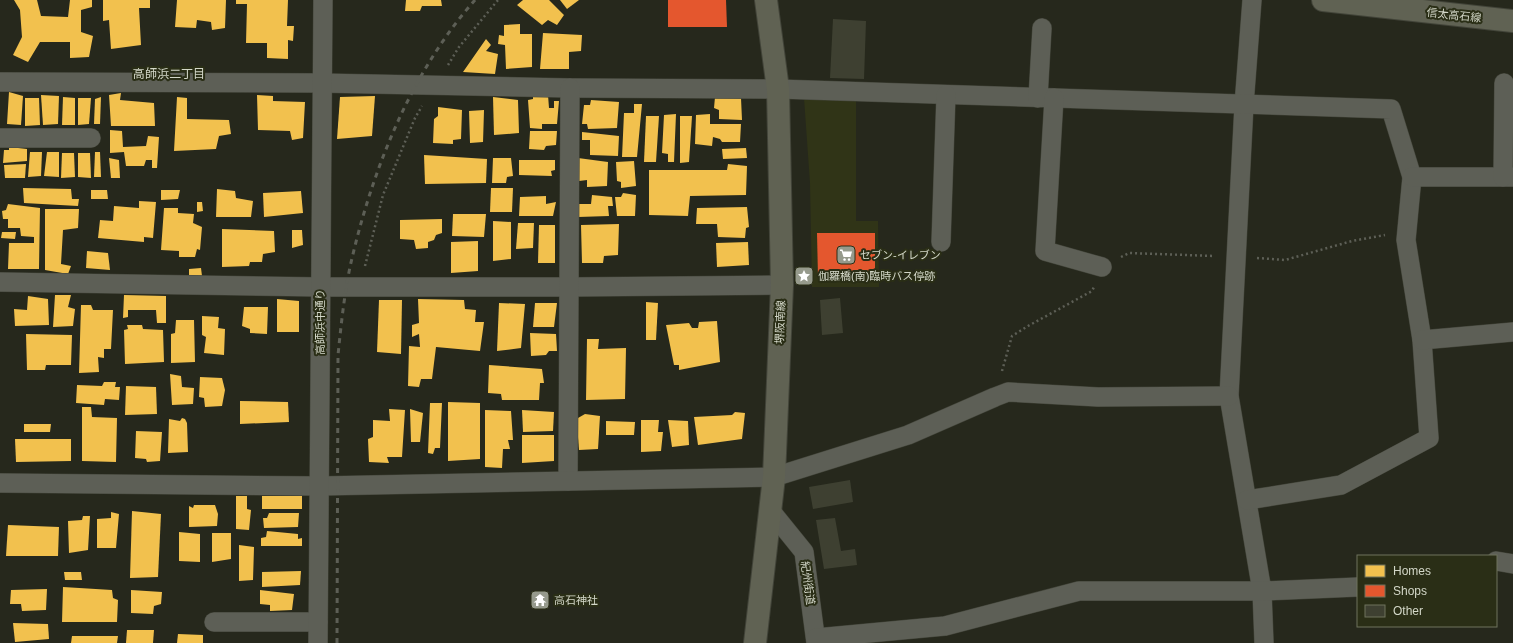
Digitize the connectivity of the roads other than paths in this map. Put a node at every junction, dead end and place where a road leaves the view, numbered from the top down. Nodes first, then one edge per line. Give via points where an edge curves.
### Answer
1 (323, 0) edge
2 (766, 0) edge
3 (1252, 0) edge
4 (1324, 0) edge
5 (1513, 21) edge
6 (1042, 28) dead end
7 (0, 82) edge
8 (1504, 83) dead end
9 (321, 84) junction
10 (570, 88) junction
11 (778, 89) junction
12 (946, 95) junction
13 (1046, 98) junction
14 (1244, 105) junction
15 (0, 138) edge
16 (91, 138) dead end
17 (1412, 177) junction
18 (1508, 177) edge
19 (941, 242) dead end
20 (1102, 266) road end
21 (0, 282) edge
22 (782, 284) junction
23 (321, 287) junction
24 (570, 287) junction
25 (1513, 332) edge
26 (1422, 340) junction
27 (1229, 396) junction
28 (774, 477) junction
29 (568, 480) junction
30 (0, 483) edge
31 (320, 486) junction
32 (1247, 500) junction
33 (770, 510) junction
34 (1497, 561) edge
35 (1513, 564) edge
36 (1357, 587) edge
37 (1262, 591) junction
38 (214, 622) dead end
39 (318, 622) junction
40 (816, 640) edge
41 (318, 643) edge
42 (755, 643) edge
43 (1264, 643) edge

1 - 9 street, 高師浜中通り
2 - 11 main road, 堺阪南線
3 - 14 street
4 - 5 main road, 信太高石線
6 - 13 street
7 - 9 street
8 - 18 street
9 - 10 street
9 - 23 street, 高師浜中通り
10 - 11 street
10 - 24 street
11 - 12 street
11 - 22 main road, 堺阪南線
12 - 13 street
12 - 19 street
13 - 14 street
13 - 20 street via 1046,251
14 - 17 street via 1391,109
14 - 27 street
15 - 16 street
17 - 18 street
17 - 26 street via 1406,240
21 - 23 street
22 - 24 street
22 - 28 main road, 堺阪南線
23 - 24 street
23 - 31 street, 高師浜中通り
24 - 29 street
25 - 26 street
26 - 32 street via 1430,438 1341,485
27 - 28 street via 1098,397 1008,392 908,435
27 - 32 street
28 - 29 street
28 - 33 main road, 堺阪南線
29 - 31 street
30 - 31 street
31 - 39 street, 高師浜中通り
32 - 37 street
33 - 40 street, 紀州街道 via 804,552
33 - 42 main road, 堺阪南線
34 - 35 street
36 - 37 street
37 - 40 street via 1079,591 945,626
37 - 43 street
38 - 39 street
39 - 41 street, 高師浜中通り

